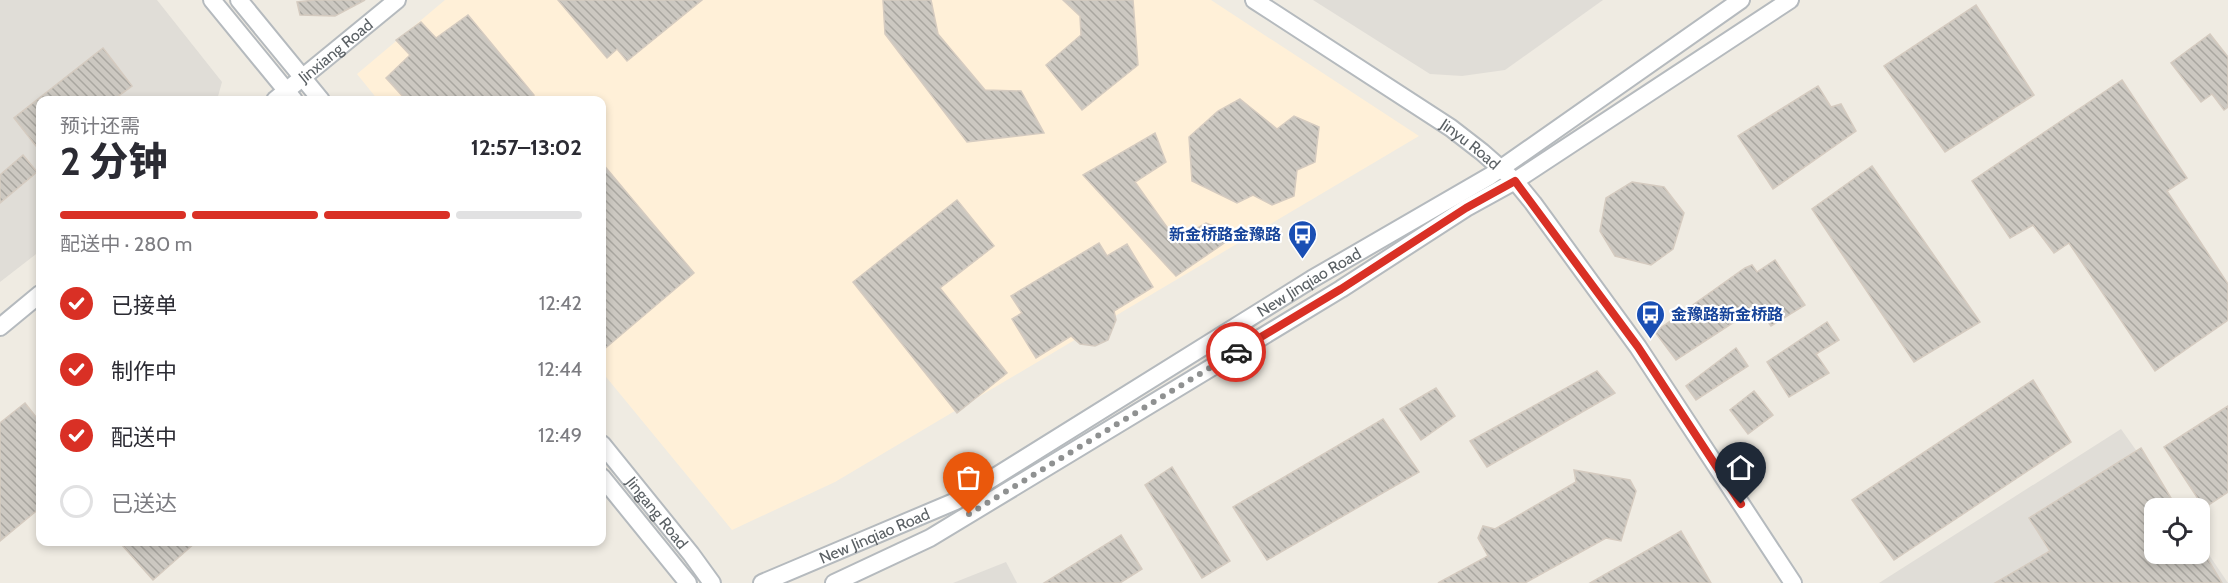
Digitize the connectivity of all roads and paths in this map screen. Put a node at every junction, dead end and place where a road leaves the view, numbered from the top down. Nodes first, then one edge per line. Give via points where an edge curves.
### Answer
1 (212, 0) edge
2 (239, 0) edge
3 (397, 0) edge
4 (1254, 0) edge
5 (1741, 0) edge
6 (1790, 0) edge
7 (302, 78) junction
8 (284, 96) edge
9 (286, 96) edge
10 (318, 96) edge
11 (1501, 168) junction
12 (1515, 181) junction
13 (36, 297) edge
14 (0, 327) edge
15 (606, 449) edge
16 (606, 482) edge
17 (688, 583) edge
18 (712, 583) edge
19 (762, 583) edge
20 (834, 583) edge
21 (1793, 583) edge

1 - 8 street
2 - 7 street
3 - 7 street, Jinxiang Road
4 - 11 street, Jinyu Road via 1451,128
5 - 11 street, New Jinqiao Road
6 - 12 street, New Jinqiao Road
7 - 9 street, Jinxiang Road
7 - 10 street
11 - 12 street, Jinyu Road
11 - 19 street, New Jinqiao Road via 1312,279 956,501
12 - 20 street, New Jinqiao Road via 930,538
12 - 21 street, Jinyu Road via 1638,347
13 - 14 street
15 - 18 street, Jingang Road
16 - 17 street, Jingang Road

